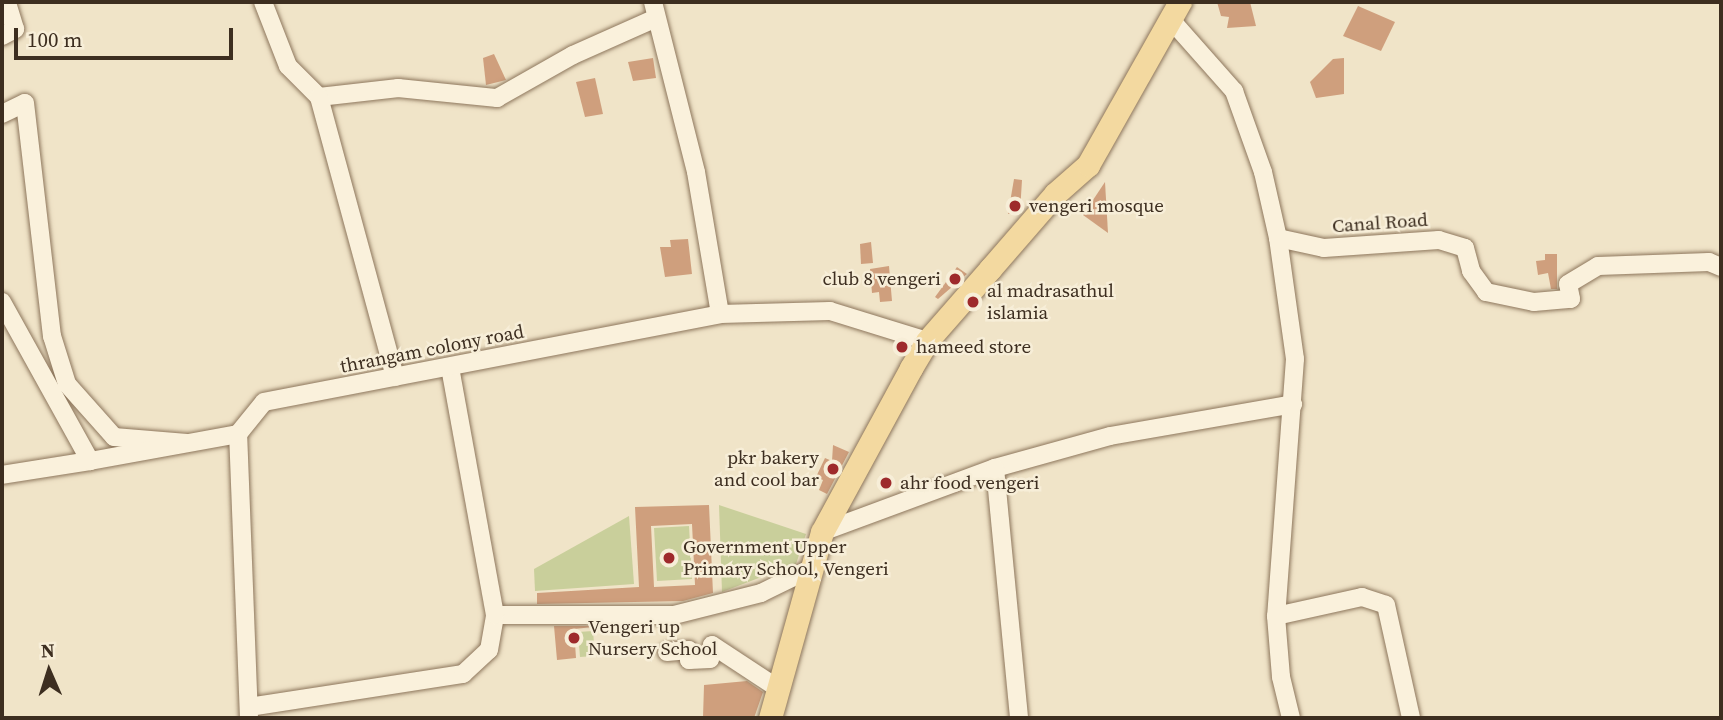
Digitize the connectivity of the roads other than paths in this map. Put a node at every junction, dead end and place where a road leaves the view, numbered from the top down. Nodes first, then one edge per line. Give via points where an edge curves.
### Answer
1 (7, 2) edge
2 (263, 2) edge
3 (654, 10) edge
4 (1176, 11) edge
5 (2, 36) edge
6 (319, 97) junction
7 (2, 114) edge
8 (1278, 238) junction
9 (1721, 267) edge
10 (2, 302) edge
11 (720, 314) junction
12 (927, 341) junction
13 (450, 367) junction
14 (395, 377) junction
15 (1293, 404) junction
16 (238, 434) junction
17 (187, 443) junction
18 (90, 461) junction
19 (995, 468) junction
20 (2, 475) edge
21 (822, 532) junction
22 (812, 568) junction
23 (495, 615) junction
24 (1276, 617) junction
25 (667, 652) dead end
26 (779, 689) junction
27 (249, 713) edge
28 (770, 718) edge
29 (1019, 718) edge
30 (1291, 718) edge
31 (1411, 718) edge

1 - 5 street via 15,29
2 - 6 street via 288,66
3 - 6 street via 497,99 398,88
3 - 11 street via 696,172
4 - 8 street via 1234,90 1263,172
4 - 12 main road via 1088,165 1055,194
6 - 14 street
7 - 17 street via 24,103 52,337 67,384 114,437
8 - 9 street, Canal Road via 1324,248 1439,240 1465,248 1471,271 1486,292 1534,302 1571,299 1568,284 1598,266 1709,262
8 - 15 street via 1295,359
10 - 18 street
11 - 12 street, thrangam colony road via 830,311
11 - 13 street, thrangam colony road
12 - 21 main road
13 - 14 street, thrangam colony road
13 - 23 street
14 - 16 street, thrangam colony road via 264,402
15 - 19 street via 1110,436
15 - 24 street
16 - 17 street
16 - 27 street
17 - 18 street
18 - 20 street
19 - 21 street
19 - 29 street
21 - 22 main road
22 - 23 street via 761,593 674,615
22 - 26 main road
23 - 27 street via 489,650 463,674
24 - 30 street via 1280,677
24 - 31 street via 1362,597 1386,605
25 - 26 street via 689,650 689,660 710,659 712,645
26 - 28 main road

